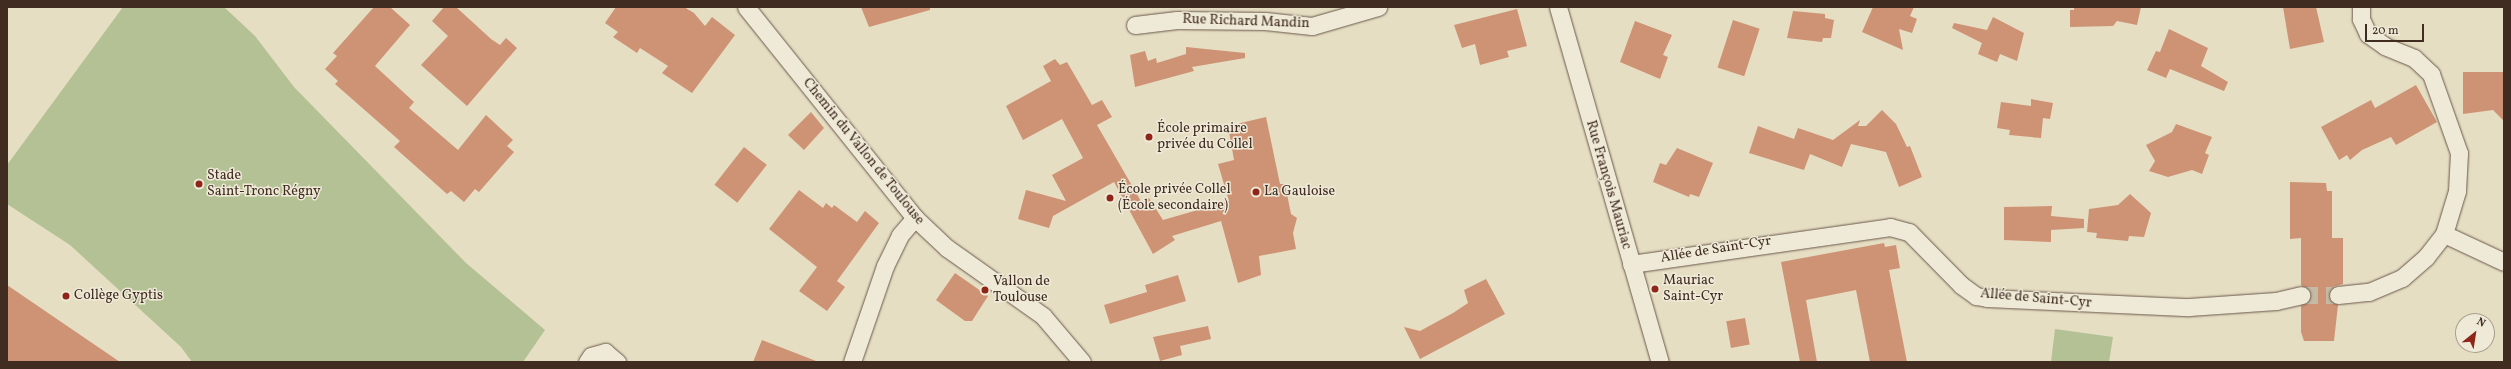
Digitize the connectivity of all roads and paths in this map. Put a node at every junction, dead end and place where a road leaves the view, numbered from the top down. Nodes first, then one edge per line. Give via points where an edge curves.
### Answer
1 (746, 7) edge
2 (1378, 7) edge
3 (1558, 7) edge
4 (2361, 7) edge
5 (1134, 25) dead end
6 (915, 218) junction
7 (2444, 234) junction
8 (2504, 262) edge
9 (1631, 264) junction
10 (2301, 295) tunnel mouth
11 (2338, 295) tunnel mouth
12 (587, 362) edge
13 (617, 362) edge
14 (852, 362) edge
15 (1082, 362) edge
16 (1660, 362) edge

1 - 6 street, Chemin du Vallon de Toulouse
2 - 5 street, Rue Richard Mandin via 1312,26 1265,21 1177,20
3 - 9 street, Rue François Mauriac
4 - 7 street via 2361,18 2368,34 2385,46 2414,58 2431,74 2459,153 2457,191
6 - 14 street via 900,235 885,266
6 - 15 street, Chemin du Vallon de Toulouse via 947,248 1043,316
7 - 8 street
7 - 11 street via 2426,257 2402,278 2369,292
9 - 10 street, Allée de Saint-Cyr via 1890,227 1909,232 1961,284 1976,296 1987,298 2189,307 2276,301
9 - 16 street, Rue François Mauriac
12 - 13 street via 591,356 605,352

